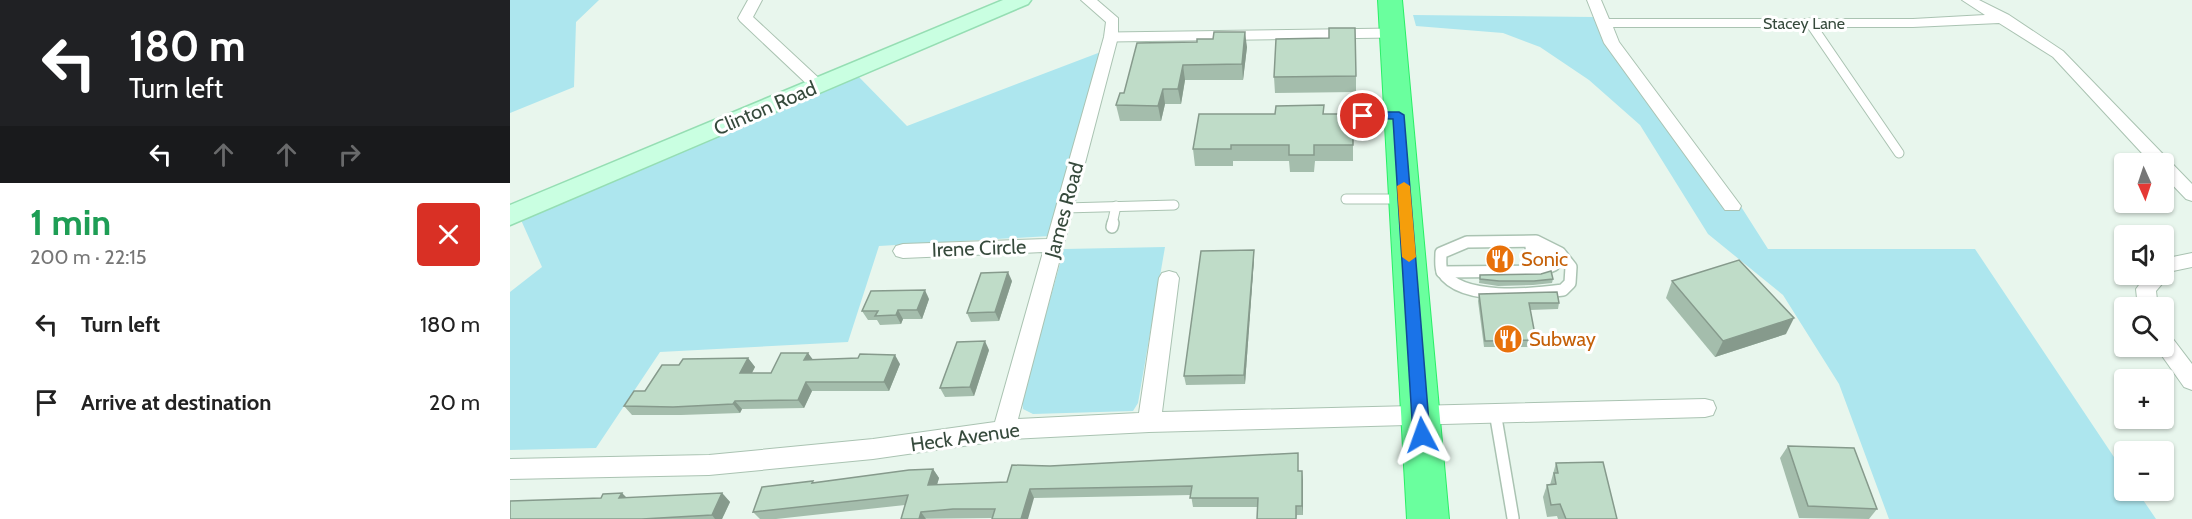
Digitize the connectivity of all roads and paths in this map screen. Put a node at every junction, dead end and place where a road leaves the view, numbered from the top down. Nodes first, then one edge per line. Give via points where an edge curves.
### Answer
1 (755, 0) edge
2 (1021, 0) edge
3 (1088, 0) edge
4 (1390, 0) edge
5 (1594, 0) edge
6 (1969, 0) edge
7 (2004, 18) junction
8 (1604, 23) junction
9 (1810, 23) junction
10 (1392, 33) junction
11 (1111, 37) junction
12 (817, 86) junction
13 (1399, 115) junction
14 (1345, 116) edge
15 (1899, 153) dead end
16 (2152, 153) edge
17 (2174, 176) edge
18 (2192, 195) edge
19 (1346, 199) dead end
20 (1404, 199) junction
21 (1174, 205) dead end
22 (1116, 206) junction
23 (1732, 206) dead end
24 (1065, 208) junction
25 (510, 216) edge
26 (1112, 227) dead end
27 (1477, 242) junction
28 (1055, 244) junction
29 (903, 251) dead end
30 (2192, 260) edge
31 (2174, 263) edge
32 (1429, 268) junction
33 (1169, 278) dead end
34 (2174, 356) edge
35 (2192, 381) edge
36 (1706, 408) dead end
37 (1495, 412) junction
38 (1420, 414) junction
39 (1149, 422) junction
40 (1004, 430) junction
41 (510, 469) edge
42 (1513, 518) edge
43 (1428, 519) edge

1 - 12 street via 745,18
2 - 12 street, Clinton Road
3 - 11 street via 1113,21
4 - 10 highway
5 - 8 street
6 - 7 street
7 - 9 street, Stacey Lane
7 - 16 street via 2058,54
8 - 9 street, Stacey Lane
8 - 23 street via 1612,43
9 - 15 lane
10 - 11 lane
10 - 13 highway
11 - 24 street, James Road
12 - 25 street, Clinton Road
13 - 14 lane
13 - 20 highway
17 - 18 street
19 - 20 lane
20 - 32 highway
21 - 22 lane
22 - 24 lane
22 - 26 lane
24 - 28 street, James Road
27 - 32 lane via 1458,244 1441,253
27 - 32 lane via 1542,248 1550,253 1554,265 1540,271
27 - 32 lane via 1536,241 1554,246 1567,260 1569,285 1552,292 1482,292 1466,290
28 - 29 street, Irene Circle
28 - 40 street, James Road
30 - 31 street
32 - 38 highway
33 - 39 street
34 - 35 street
36 - 37 street, Heck Avenue
37 - 38 street, Heck Avenue
37 - 42 lane
38 - 39 street, Heck Avenue
38 - 43 highway
39 - 40 street, Heck Avenue
40 - 41 street, Heck Avenue via 873,449 709,465

